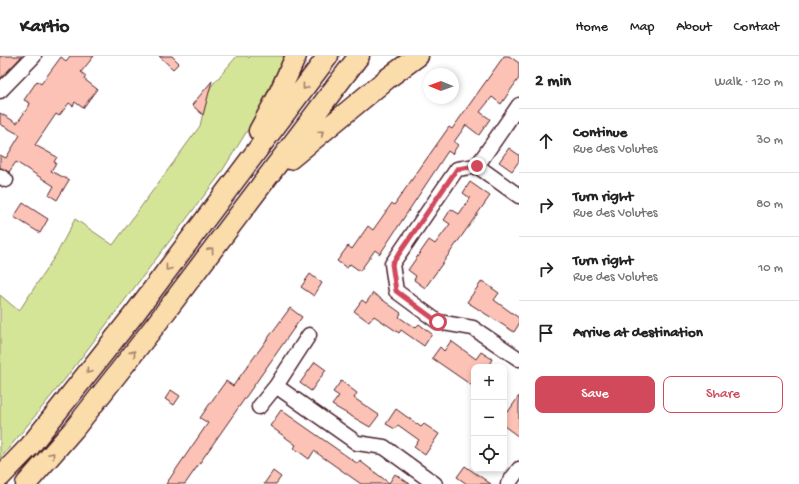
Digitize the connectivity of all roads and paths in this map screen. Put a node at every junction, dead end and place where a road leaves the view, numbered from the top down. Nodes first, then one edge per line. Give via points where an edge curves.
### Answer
1 (34, 56) edge
2 (296, 56) edge
3 (328, 56) edge
4 (359, 56) edge
5 (418, 56) edge
6 (0, 91) edge
7 (519, 105) edge
8 (477, 166) junction
9 (260, 186) junction
10 (225, 192) junction
11 (519, 196) edge
12 (309, 335) dead end
13 (519, 359) edge
14 (276, 386) junction
15 (259, 407) dead end
16 (519, 468) edge
17 (0, 477) edge
18 (26, 484) edge
19 (435, 484) edge
20 (508, 484) edge

1 - 6 street
2 - 10 highway via 277,98
3 -> 10 highway
4 - 9 highway
9 -> 5 highway via 322,132
7 - 8 street
8 - 11 street
8 - 13 street via 457,169 392,264 396,291 438,322 473,328
18 -> 9 highway via 74,429
10 -> 17 highway via 30,446
12 - 14 street
14 - 15 street
14 - 19 street via 357,443 384,447
16 - 20 street

